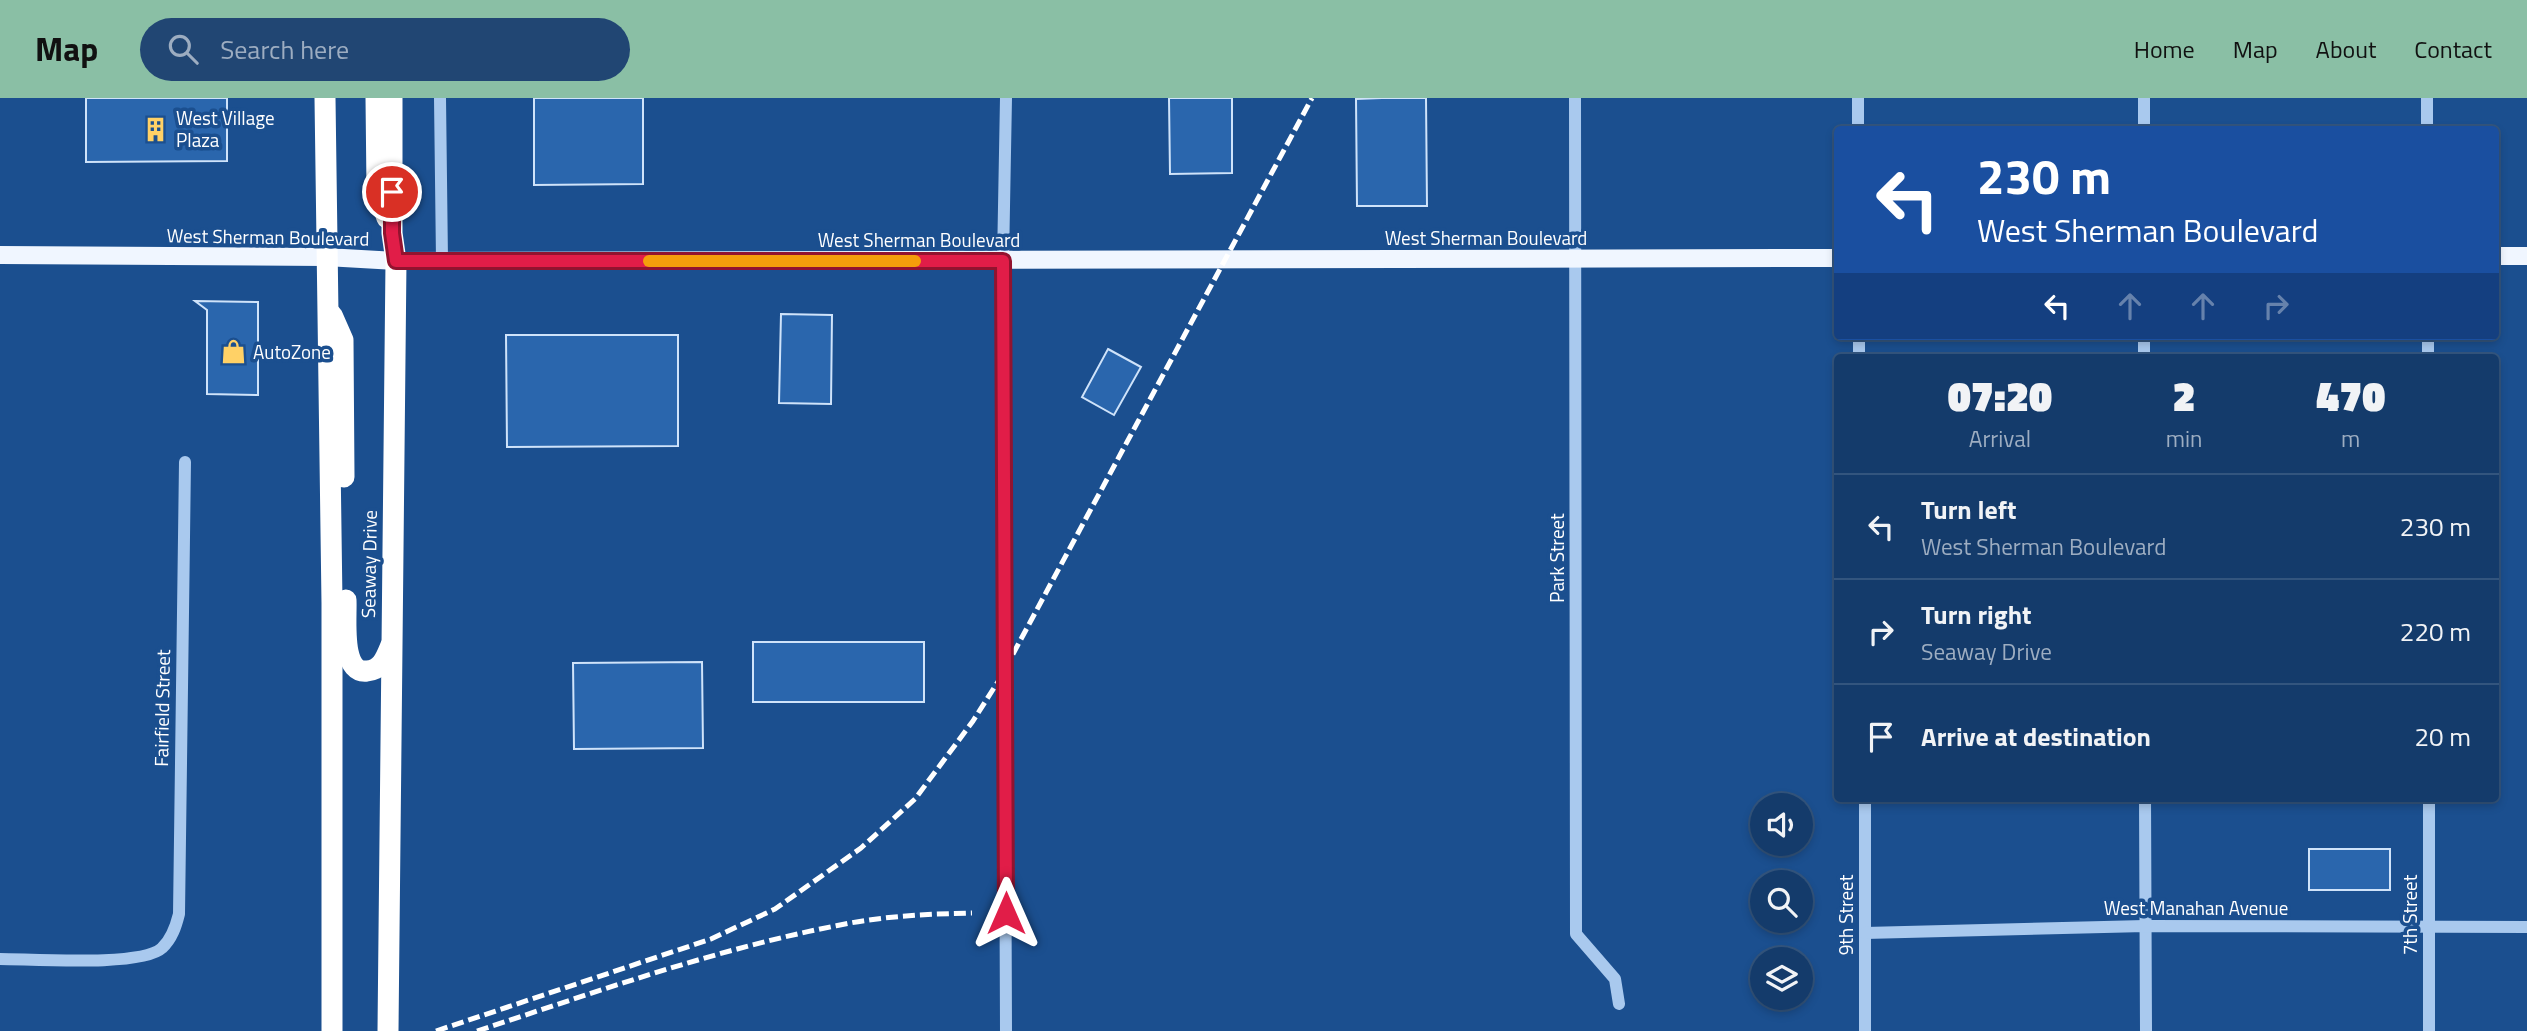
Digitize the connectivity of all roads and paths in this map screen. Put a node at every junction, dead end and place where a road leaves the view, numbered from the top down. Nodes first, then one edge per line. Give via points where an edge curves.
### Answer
1 (325, 98) edge
2 (376, 98) edge
3 (392, 98) edge
4 (440, 98) edge
5 (1006, 98) edge
6 (1575, 98) edge
7 (1858, 98) edge
8 (2144, 98) edge
9 (2427, 98) edge
10 (1858, 126) edge
11 (2144, 126) edge
12 (2427, 126) edge
13 (392, 233) junction
14 (0, 255) edge
15 (2499, 256) edge
16 (2527, 256) edge
17 (326, 257) junction
18 (1576, 258) junction
19 (1834, 258) edge
20 (442, 260) junction
21 (396, 261) junction
22 (1003, 261) junction
23 (327, 304) junction
24 (185, 462) dead end
25 (391, 644) junction
26 (1865, 802) edge
27 (2145, 802) edge
28 (2429, 802) edge
29 (2145, 926) junction
30 (2527, 927) edge
31 (2429, 928) junction
32 (1865, 933) junction
33 (0, 959) edge
34 (1619, 1004) dead end
35 (332, 1031) edge
36 (388, 1031) edge
37 (1006, 1031) edge
38 (1865, 1031) edge
39 (2146, 1031) edge
40 (2429, 1031) edge

1 - 17 highway, Seaway Drive
2 - 13 highway via 377,189
3 - 13 highway, Seaway Drive
4 - 20 street
5 - 22 street
6 - 18 street, Park Street
7 - 10 street
8 - 11 street
9 - 12 street
13 - 21 highway, Seaway Drive
14 - 17 main road, West Sherman Boulevard
15 - 16 main road
17 - 21 main road, West Sherman Boulevard
17 - 23 highway, Seaway Drive
18 - 19 main road, West Sherman Boulevard
18 - 22 main road, West Sherman Boulevard
18 - 34 street, Park Street via 1576,934 1615,979
20 - 21 main road, West Sherman Boulevard
20 - 22 main road, West Sherman Boulevard
21 - 25 highway, Seaway Drive
22 - 37 street
23 - 25 highway via 343,341 349,662 363,672 376,670
23 - 35 highway, Seaway Drive
24 - 33 street, Fairfield Street via 176,929 161,949 124,960
25 - 36 highway, Seaway Drive
26 - 32 street, 9th Street
27 - 29 street
28 - 31 street, 7th Street
29 - 31 street, West Manahan Avenue
29 - 32 street, West Manahan Avenue
29 - 39 street
30 - 31 street, West Manahan Avenue
31 - 40 street, 7th Street
32 - 38 street, 9th Street

